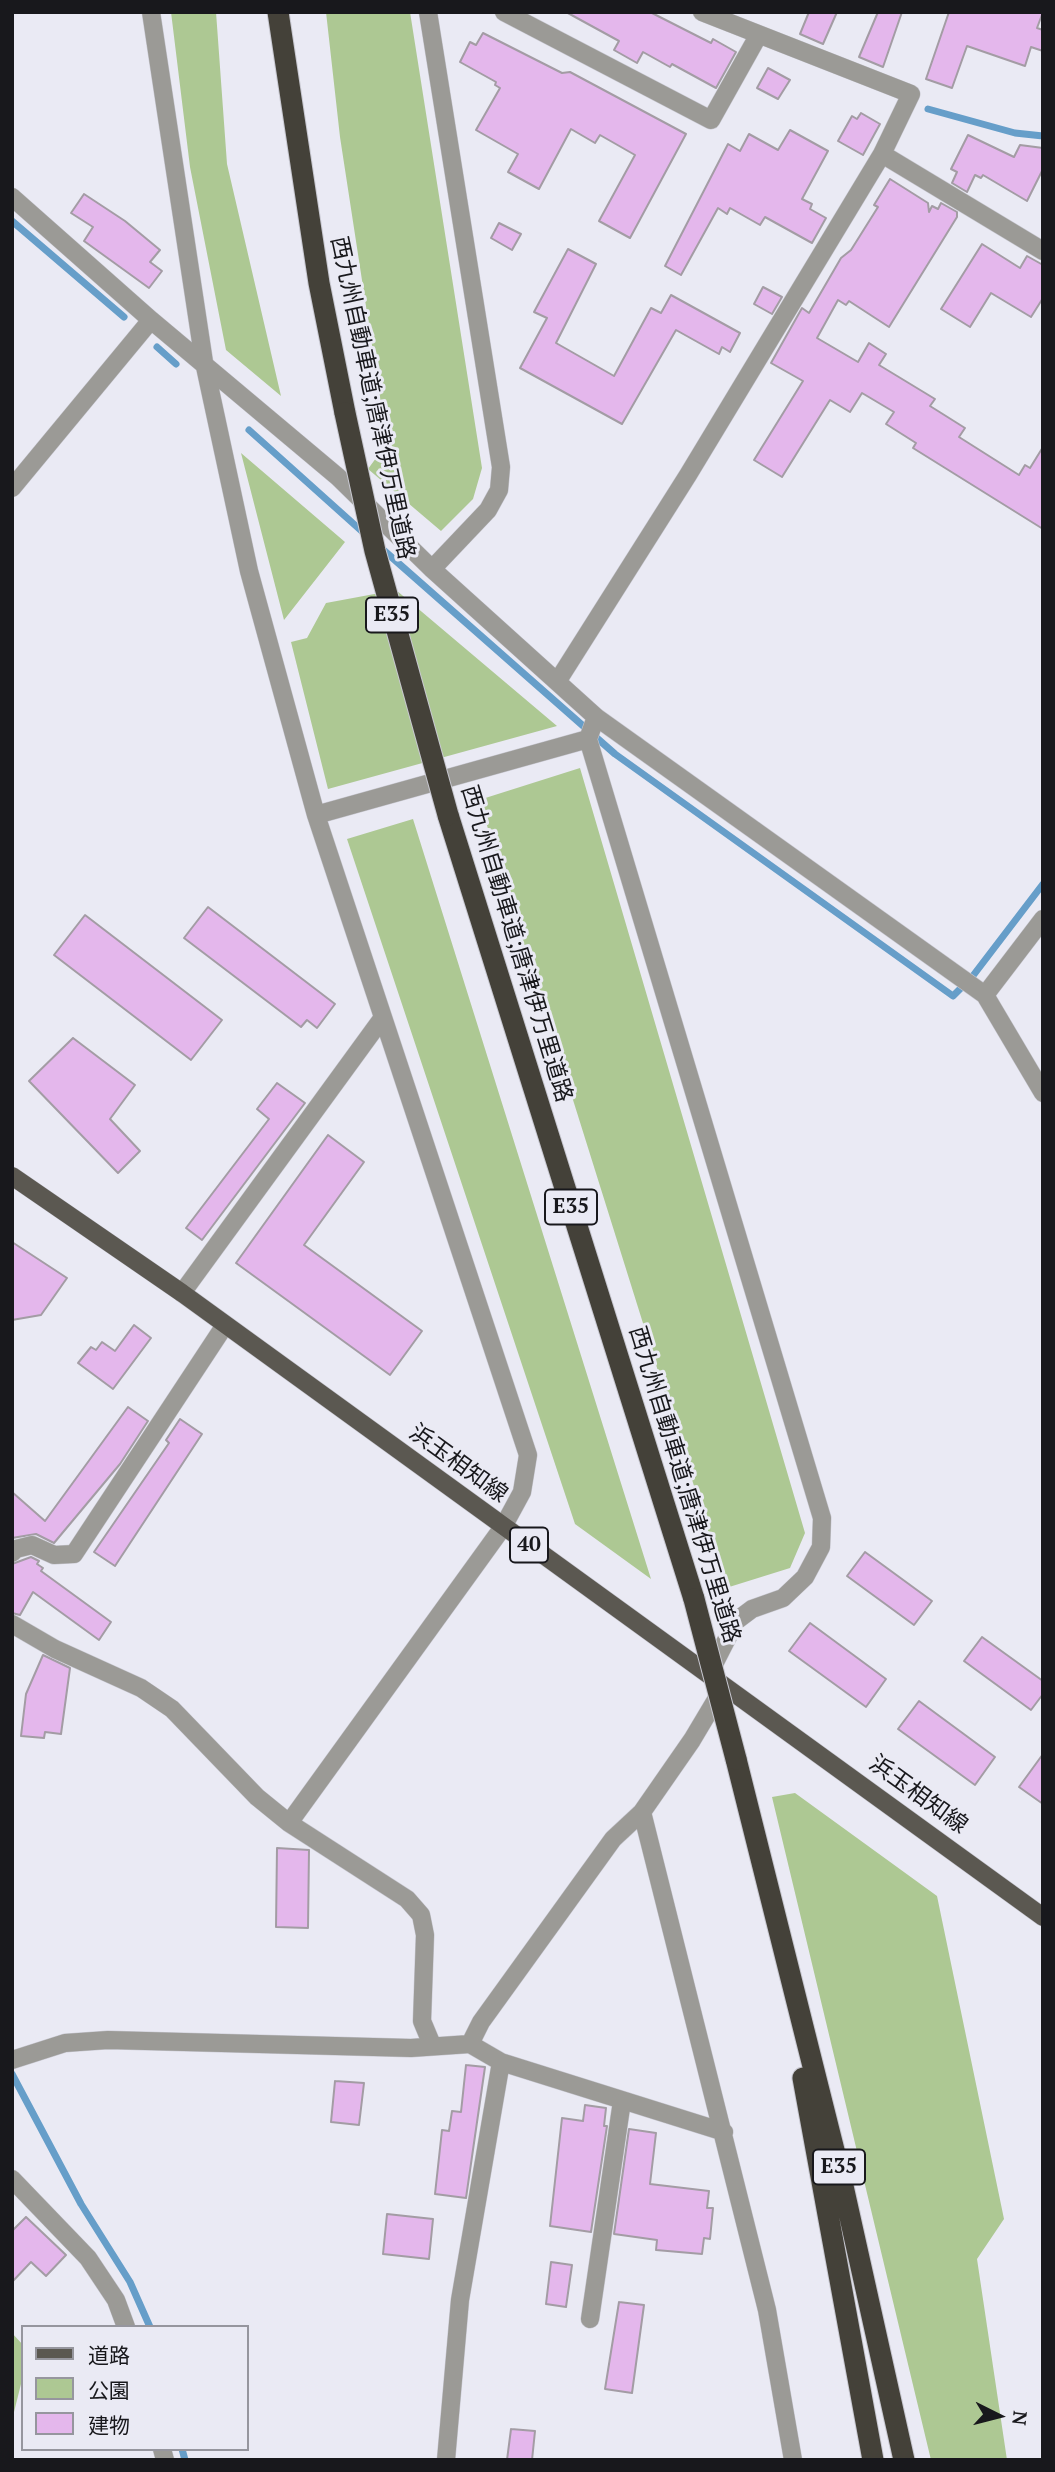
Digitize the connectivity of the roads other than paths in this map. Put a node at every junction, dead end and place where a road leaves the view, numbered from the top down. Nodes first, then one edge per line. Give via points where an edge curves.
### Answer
1 (151, 12) edge
2 (278, 12) edge
3 (428, 12) edge
4 (504, 12) edge
5 (702, 12) edge
6 (758, 36) junction
7 (882, 154) junction
8 (12, 197) edge
9 (1043, 251) edge
10 (151, 320) junction
11 (204, 362) junction
12 (12, 488) edge
13 (432, 569) junction
14 (557, 682) junction
15 (596, 717) junction
16 (588, 739) junction
17 (316, 815) junction
18 (1043, 919) edge
19 (982, 993) junction
20 (381, 1020) junction
21 (1043, 1093) edge
22 (12, 1176) edge
23 (182, 1293) junction
24 (225, 1325) junction
25 (503, 1527) junction
26 (12, 1553) edge
27 (12, 1624) edge
28 (717, 1679) junction
29 (642, 1812) junction
30 (289, 1823) junction
31 (765, 1876) junction
32 (1043, 1917) edge
33 (470, 2044) junction
34 (432, 2045) junction
35 (16, 2058) edge
36 (501, 2062) junction
37 (622, 2101) junction
38 (724, 2132) junction
39 (12, 2179) edge
40 (590, 2319) dead end
41 (125, 2325) edge
42 (446, 2460) edge
43 (793, 2460) edge
44 (873, 2460) edge
45 (904, 2460) edge

1 - 11 street
2 - 31 highway, 西九州自動車道;唐津伊万里道路 / E35, bridge via 319,282 379,564 448,815 694,1599
3 - 13 street via 501,467 499,490 488,510
4 - 6 street via 711,120
5 - 6 street
6 - 7 street via 911,94
7 - 9 street
7 - 14 street
8 - 10 street
10 - 11 street
10 - 12 street
11 - 13 street via 338,477
11 - 17 street via 249,571
13 - 14 street
14 - 15 street
15 - 16 street
15 - 19 street
16 - 17 street
16 - 28 street via 822,1518 821,1547 805,1577 783,1598 752,1609 736,1621
17 - 20 street
18 - 19 street
19 - 21 street
20 - 23 street
20 - 25 street via 528,1455 522,1492
22 - 23 main road, 浜玉相知線 / 40
23 - 24 main road, 浜玉相知線 / 40
24 - 25 main road, 浜玉相知線 / 40
24 - 26 street via 74,1554 54,1555 32,1545
25 - 28 main road, 浜玉相知線 / 40
25 - 30 street
27 - 30 street via 141,1688 172,1710 257,1797
28 - 29 street via 692,1740
28 - 32 main road, 浜玉相知線 / 40
29 - 33 street via 613,1839 481,2022
29 - 38 street
30 - 34 street via 407,1899 421,1915 425,1935 422,2021
31 - 44 highway, 西九州自動車道;唐津伊万里道路 / E35
31 - 45 highway, 西九州自動車道;唐津伊万里道路 / E35 via 843,2186
33 - 34 street
33 - 36 street
34 - 35 street via 108,2040 65,2043
36 - 37 street
36 - 42 street via 460,2300
37 - 38 street
37 - 40 street
38 - 43 street via 766,2310
39 - 41 street via 88,2258 116,2300

